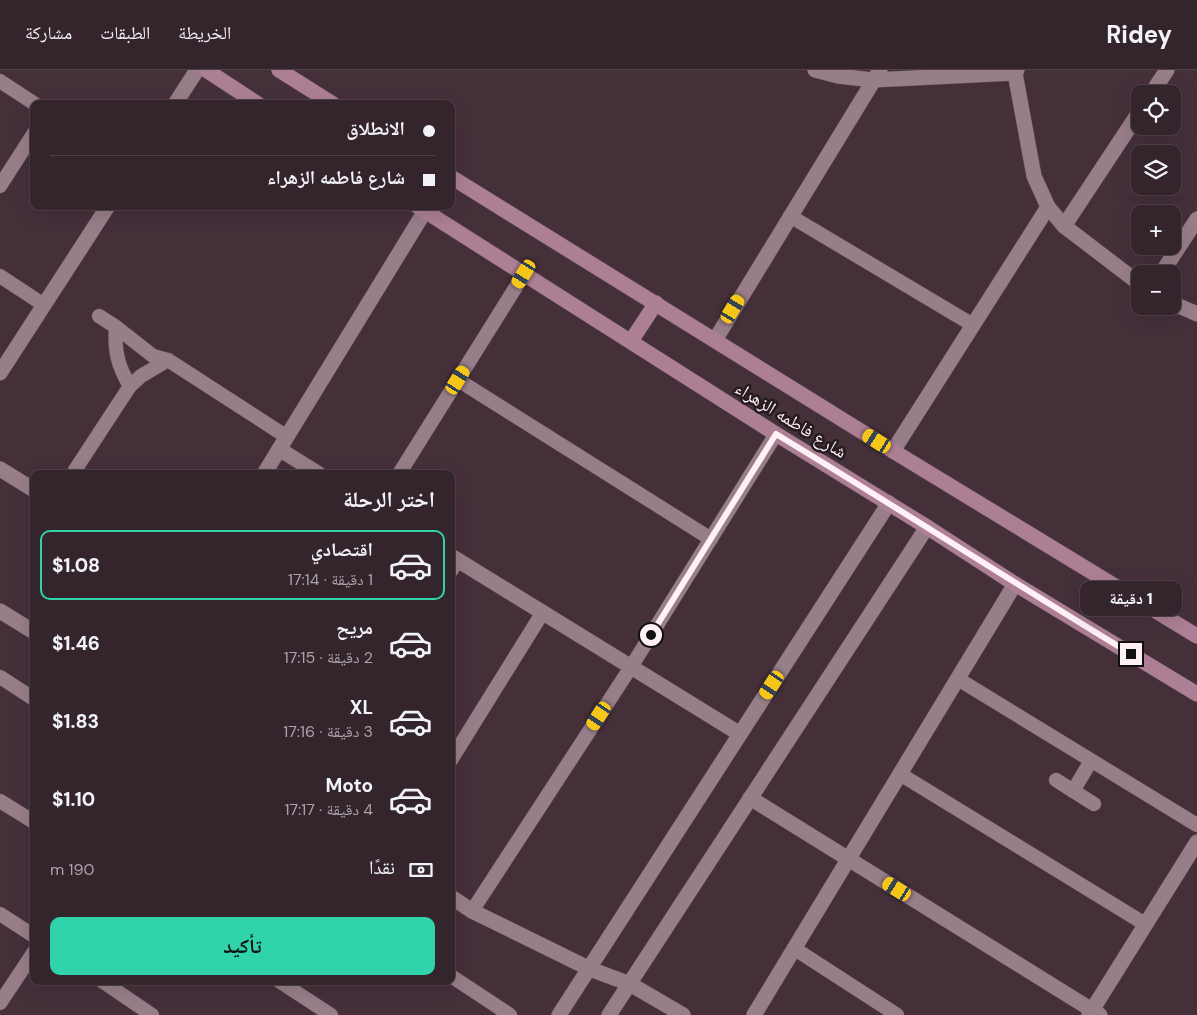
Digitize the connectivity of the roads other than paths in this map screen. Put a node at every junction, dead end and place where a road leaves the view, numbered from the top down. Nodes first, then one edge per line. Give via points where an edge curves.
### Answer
1 (197, 70) edge
2 (206, 70) edge
3 (279, 70) edge
4 (815, 70) edge
5 (1167, 70) edge
6 (1016, 72) edge
7 (877, 75) edge
8 (0, 81) edge
9 (1157, 85) edge
10 (178, 100) edge
11 (252, 100) edge
12 (327, 100) edge
13 (30, 101) edge
14 (1131, 125) edge
15 (30, 139) edge
16 (455, 179) edge
17 (0, 186) edge
18 (1048, 207) junction
19 (105, 210) edge
20 (420, 210) edge
21 (423, 210) edge
22 (790, 216) junction
23 (1197, 219) edge
24 (1064, 226) junction
25 (1166, 265) edge
26 (524, 274) junction
27 (0, 276) edge
28 (1131, 277) edge
29 (656, 303) junction
30 (44, 305) junction
31 (1181, 307) edge
32 (1197, 314) edge
33 (99, 316) dead end
34 (973, 326) junction
35 (116, 327) junction
36 (714, 340) junction
37 (631, 341) junction
38 (168, 360) junction
39 (0, 374) edge
40 (458, 380) junction
41 (130, 386) junction
42 (776, 434) junction
43 (283, 443) junction
44 (893, 451) junction
45 (0, 469) edge
46 (75, 470) dead end
47 (266, 470) edge
48 (314, 470) edge
49 (401, 470) edge
50 (30, 488) edge
51 (889, 503) junction
52 (927, 526) junction
53 (711, 539) junction
54 (455, 563) edge
55 (1015, 584) junction
56 (0, 611) edge
57 (543, 612) junction
58 (30, 630) edge
59 (1197, 636) edge
60 (631, 667) junction
61 (0, 677) edge
62 (958, 679) junction
63 (1197, 694) edge
64 (30, 696) edge
65 (740, 734) junction
66 (455, 754) edge
67 (1091, 761) junction
68 (900, 774) junction
69 (1056, 780) dead end
70 (1073, 790) junction
71 (750, 798) junction
72 (0, 801) edge
73 (1094, 804) dead end
74 (30, 820) edge
75 (1197, 825) edge
76 (1197, 842) edge
77 (849, 859) junction
78 (455, 899) edge
79 (472, 910) junction
80 (0, 914) edge
81 (1145, 924) junction
82 (30, 933) edge
83 (795, 949) junction
84 (30, 958) edge
85 (590, 969) junction
86 (455, 979) edge
87 (630, 984) junction
88 (108, 985) edge
89 (285, 985) edge
90 (0, 1003) edge
91 (1093, 1013) edge
92 (152, 1015) edge
93 (331, 1015) edge
94 (510, 1015) edge
95 (559, 1015) edge
96 (609, 1015) edge
97 (683, 1015) edge
98 (754, 1015) edge
99 (896, 1015) edge

1 - 10 street
2 - 11 street
3 - 12 street
4 - 7 street via 838,76
5 - 9 street
6 - 7 street
6 - 18 street via 1034,176
7 - 22 street
8 - 13 lane
14 - 24 street
15 - 17 lane
16 - 29 street, شارع فاطمه الزهراء
18 - 24 street
18 - 34 street
19 - 30 street
20 - 43 street
21 - 26 street, شارع فاطمه الزهراء
22 - 34 lane
22 - 36 street
23 - 25 street
24 - 28 street
26 - 37 street, شارع فاطمه الزهراء
26 - 40 lane
27 - 30 lane
29 - 36 street, شارع فاطمه الزهراء
29 - 37 street
30 - 39 street
31 - 32 street
33 - 35 lane
34 - 44 street
35 - 38 lane via 153,356
35 - 41 lane via 116,358
36 - 44 street, شارع فاطمه الزهراء
37 - 42 street, شارع فاطمه الزهراء
38 - 41 lane
38 - 43 lane
40 - 49 lane
40 - 53 lane
41 - 46 lane
42 - 51 street, شارع فاطمه الزهراء
42 - 53 lane
43 - 47 street
43 - 48 street
44 - 59 street, شارع فاطمه الزهراء
45 - 50 street
51 - 52 street, شارع فاطمه الزهراء
51 - 65 street
52 - 55 street, شارع فاطمه الزهراء
52 - 71 street
53 - 60 lane
54 - 57 street
55 - 62 street
55 - 63 street, شارع فاطمه الزهراء
56 - 58 street
57 - 60 street
57 - 66 lane
60 - 65 street
60 - 79 lane
61 - 64 lane
62 - 67 lane
62 - 68 street
65 - 85 street
67 - 70 lane
67 - 75 lane
68 - 77 street
68 - 81 lane
69 - 70 lane
70 - 73 lane
71 - 77 street
71 - 87 street
72 - 74 lane
76 - 81 street
77 - 83 street
77 - 91 street
78 - 79 street
79 - 85 street
80 - 82 lane
81 - 91 street
83 - 98 street
83 - 99 lane
84 - 90 lane
85 - 87 street
85 - 95 street
86 - 94 lane
87 - 96 street
87 - 97 street
88 - 92 lane
89 - 93 lane

